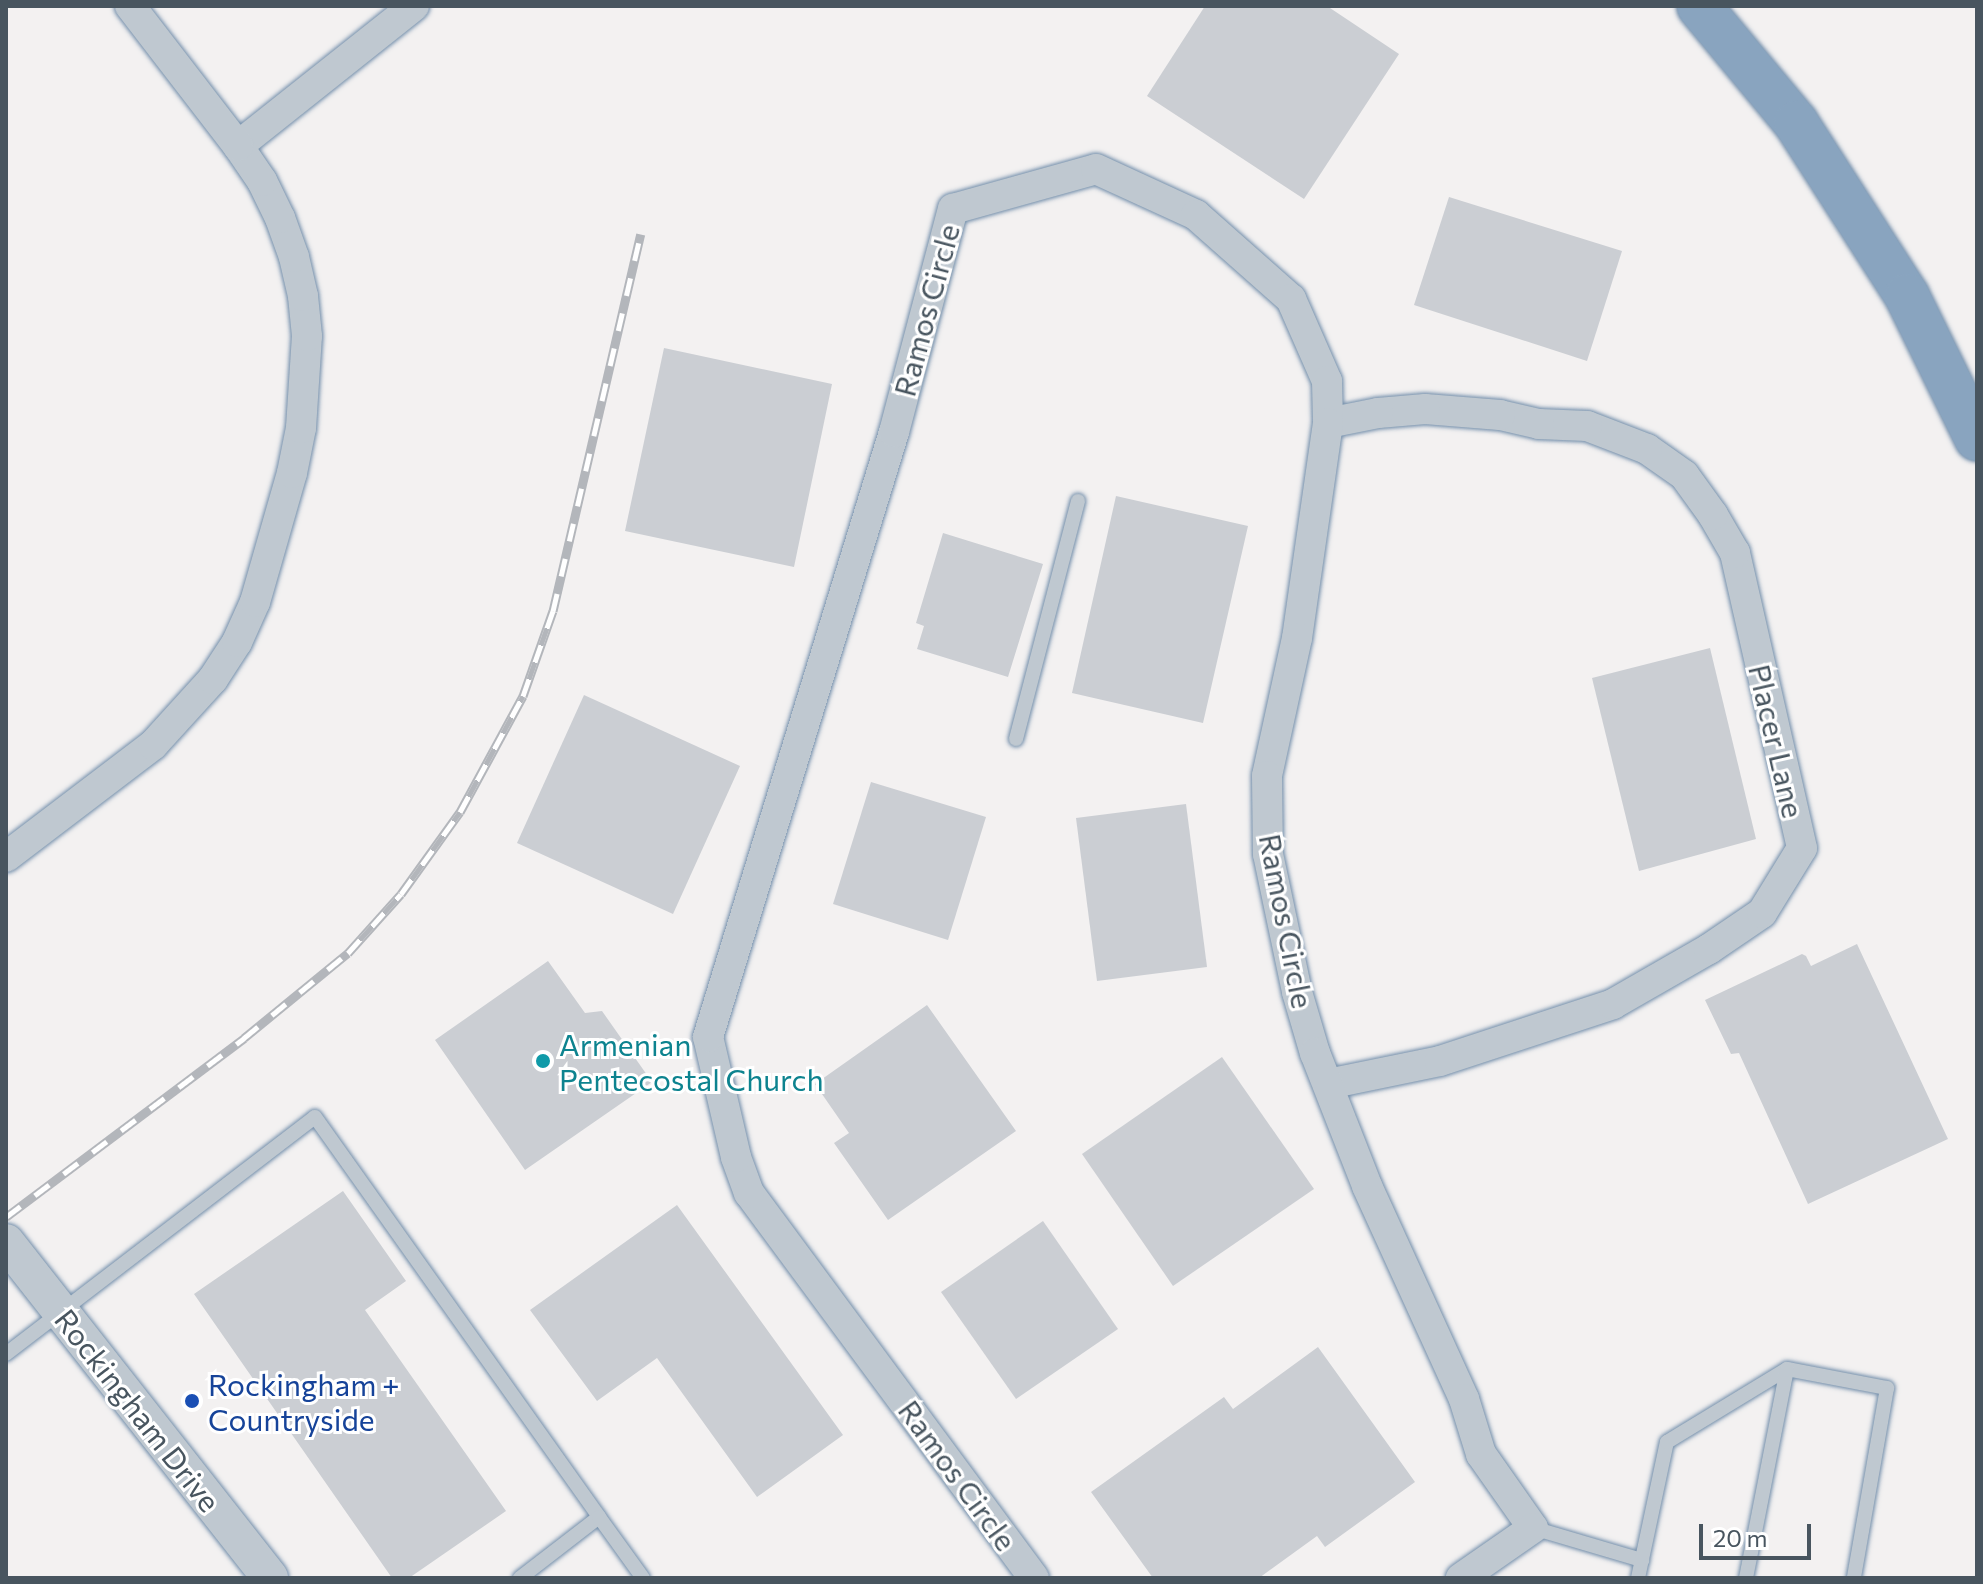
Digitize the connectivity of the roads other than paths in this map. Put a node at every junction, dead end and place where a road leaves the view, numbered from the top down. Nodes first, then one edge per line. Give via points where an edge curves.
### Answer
1 (130, 6) edge
2 (414, 6) edge
3 (1699, 6) edge
4 (238, 146) junction
5 (1328, 423) junction
6 (1977, 439) edge
7 (1078, 501) dead end
8 (1016, 739) dead end
9 (6, 857) edge
10 (1328, 1084) junction
11 (6, 1242) edge
12 (60, 1311) junction
13 (6, 1354) edge
14 (1787, 1369) junction
15 (599, 1517) junction
16 (1533, 1528) junction
17 (1642, 1560) junction
18 (270, 1578) edge
19 (520, 1578) edge
20 (643, 1578) edge
21 (1034, 1578) edge
22 (1461, 1578) edge
23 (1638, 1578) edge
24 (1746, 1578) edge
25 (1854, 1578) edge

1 - 4 street
2 - 4 street
3 - 6 highway via 1796,123 1907,296
4 - 9 street via 262,181 294,257 307,336 301,428 269,560 237,642 185,714 153,745
5 - 10 street, Ramos Circle via 1297,638 1267,776 1268,854 1297,992
5 - 10 street, Placer Lane via 1425,409 1587,426 1647,449 1684,475 1735,553 1802,848 1762,913 1613,1004 1440,1061
5 - 21 street, Ramos Circle via 1327,381 1291,299 1196,215 1096,169 953,209 894,432 708,1037 749,1193
7 - 8 lane
10 - 16 street, Ramos Circle via 1367,1186 1464,1399 1481,1454
11 - 12 street, Rockingham Drive
12 - 13 lane
12 - 15 lane via 315,1117
12 - 18 street, Rockingham Drive
14 - 17 lane via 1667,1442
14 - 24 lane
14 - 25 lane via 1887,1388
15 - 19 lane
15 - 20 lane
16 - 17 lane
16 - 22 street
17 - 23 lane

